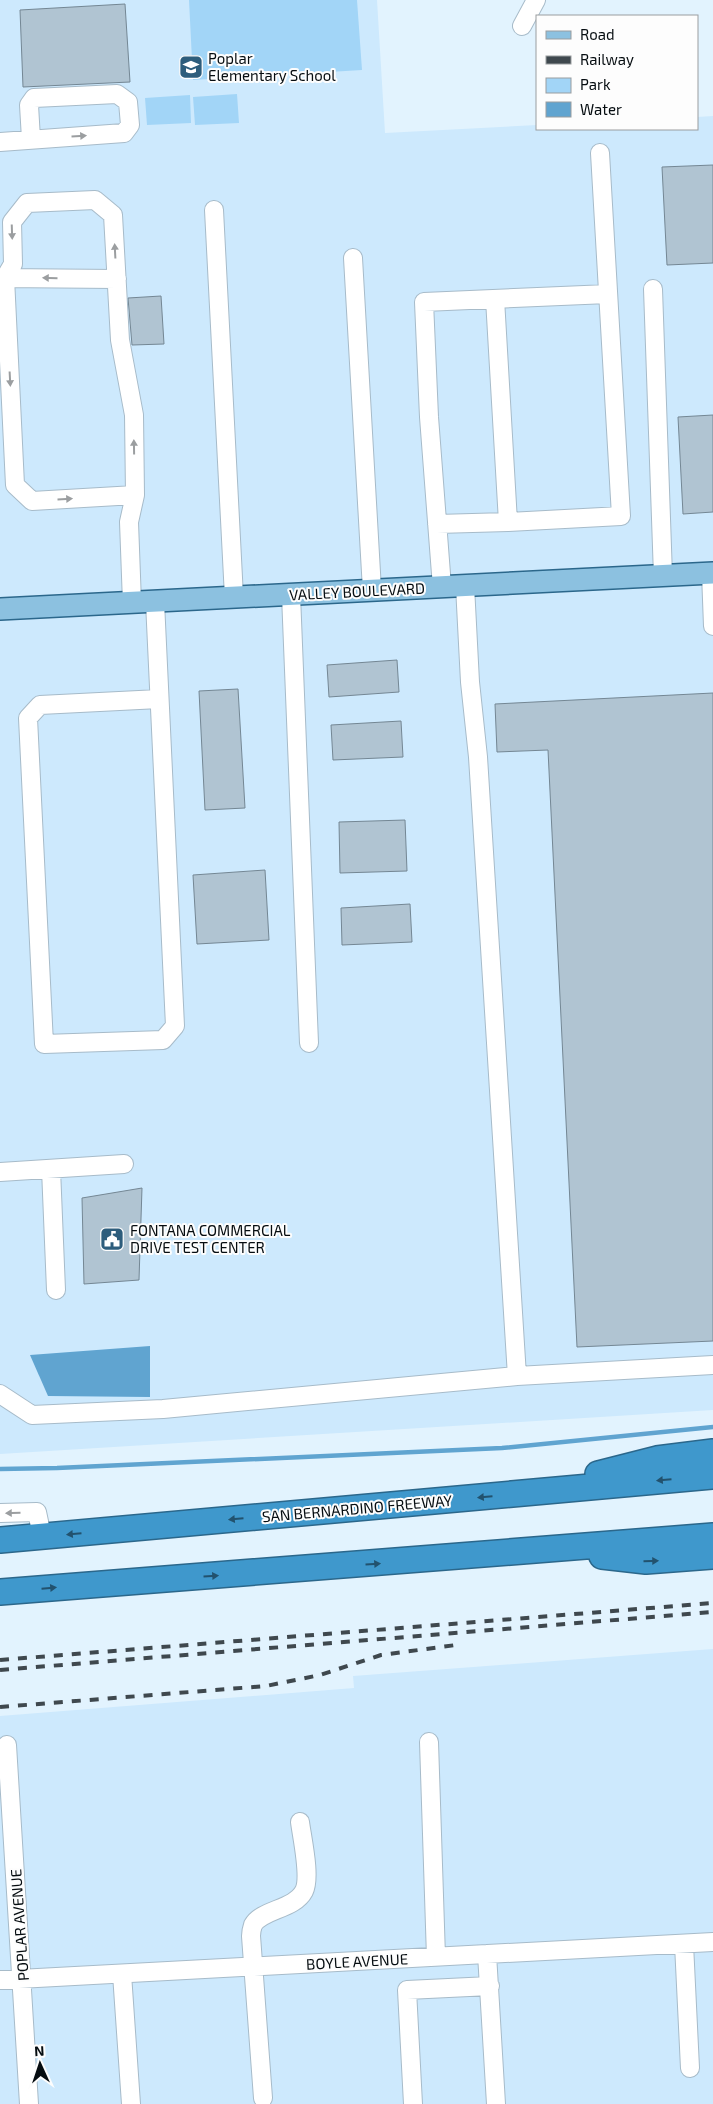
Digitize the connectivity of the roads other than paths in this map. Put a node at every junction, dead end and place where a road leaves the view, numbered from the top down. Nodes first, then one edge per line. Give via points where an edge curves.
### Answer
1 (536, 0) edge
2 (522, 26) dead end
3 (31, 139) junction
4 (0, 142) edge
5 (600, 153) dead end
6 (214, 210) dead end
7 (353, 258) dead end
8 (2, 278) edge
9 (116, 279) junction
10 (653, 289) dead end
11 (608, 294) junction
12 (495, 299) junction
13 (135, 495) junction
14 (508, 522) junction
15 (437, 524) junction
16 (712, 573) edge
17 (663, 576) junction
18 (465, 586) junction
19 (442, 587) junction
20 (372, 590) junction
21 (291, 595) junction
22 (234, 598) junction
23 (156, 602) junction
24 (132, 603) junction
25 (0, 610) edge
26 (713, 626) edge
27 (159, 699) junction
28 (308, 1043) dead end
29 (124, 1164) dead end
30 (51, 1169) junction
31 (0, 1172) edge
32 (56, 1290) dead end
33 (713, 1365) edge
34 (517, 1376) junction
35 (0, 1394) edge
36 (713, 1452) edge
37 (713, 1476) edge
38 (526, 1493) junction
39 (0, 1513) edge
40 (42, 1536) junction
41 (713, 1536) edge
42 (0, 1540) edge
43 (550, 1550) junction
44 (713, 1556) edge
45 (0, 1592) edge
46 (429, 1742) dead end
47 (7, 1745) dead end
48 (300, 1822) dead end
49 (713, 1942) edge
50 (684, 1944) junction
51 (488, 1954) junction
52 (436, 1957) junction
53 (253, 1967) junction
54 (122, 1974) junction
55 (23, 1979) junction
56 (0, 1980) edge
57 (490, 1986) junction
58 (690, 2068) dead end
59 (264, 2098) dead end
60 (30, 2104) edge
61 (131, 2104) edge
62 (413, 2104) edge
63 (496, 2104) edge

1 - 2 street
3 -> 3 street via 124,133 130,125 128,102 117,94 34,98 29,105
3 - 4 street
5 - 11 street
6 - 22 street
7 - 20 street
9 -> 8 street
9 -> 8 street via 113,215 95,200 27,203 12,222 13,264
8 -> 13 street via 15,485 32,501
13 -> 9 street via 134,415 120,340
10 - 17 street
11 - 12 street
11 - 14 street via 620,516
12 - 14 street
12 - 15 street via 424,302
13 - 24 street via 129,522
14 - 15 street
15 - 19 street
16 - 17 main road, VALLEY BOULEVARD
16 - 26 street
17 - 18 main road, VALLEY BOULEVARD
18 - 19 main road, VALLEY BOULEVARD
18 - 34 street
19 - 20 main road, VALLEY BOULEVARD
20 - 21 main road, VALLEY BOULEVARD
21 - 22 main road, VALLEY BOULEVARD
21 - 28 street
22 - 23 main road, VALLEY BOULEVARD
23 - 24 main road, VALLEY BOULEVARD
23 - 27 street
24 - 25 main road, VALLEY BOULEVARD
27 - 27 street via 175,1026 162,1040 44,1044 28,718 40,705
29 - 30 street
30 - 31 street
30 - 32 street
33 - 34 street
34 - 35 street via 163,1409 32,1415
36 - 38 highway via 657,1459
37 -> 38 highway, SAN BERNARDINO FREEWAY
38 -> 40 highway, SAN BERNARDINO FREEWAY
40 -> 39 street via 37,1512
40 - 42 highway, SAN BERNARDINO FREEWAY
41 - 43 highway
43 -> 44 highway via 646,1561
45 -> 43 highway
46 - 52 street
47 - 55 street, POPLAR AVENUE
48 - 53 street via 306,1877 304,1891 282,1909 260,1917 254,1925 250,1936
49 - 50 street, BOYLE AVENUE
50 - 51 street, BOYLE AVENUE
50 - 58 street
51 - 52 street, BOYLE AVENUE
51 - 57 street
52 - 53 street, BOYLE AVENUE
53 - 54 street, BOYLE AVENUE
53 - 59 street
54 - 55 street, BOYLE AVENUE
54 - 61 street
55 - 56 street, BOYLE AVENUE
55 - 60 street, POPLAR AVENUE
57 - 62 street via 406,1990
57 - 63 street

